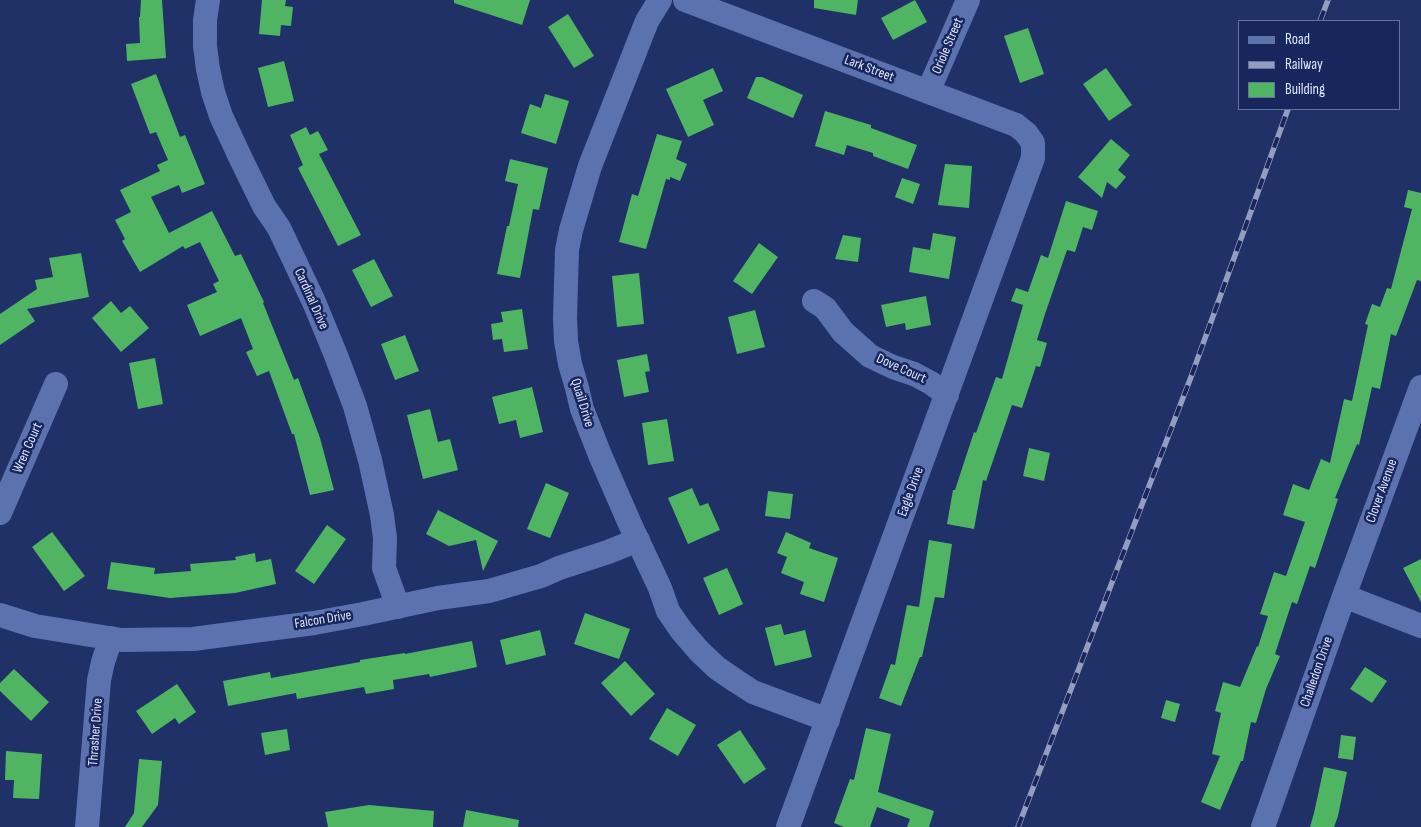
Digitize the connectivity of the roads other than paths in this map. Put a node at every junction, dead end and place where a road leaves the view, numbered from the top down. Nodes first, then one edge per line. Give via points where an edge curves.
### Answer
1 (208, 0) edge
2 (660, 0) edge
3 (685, 0) edge
4 (968, 0) edge
5 (928, 92) junction
6 (1033, 158) joint
7 (814, 301) dead end
8 (56, 384) dead end
9 (1421, 387) edge
10 (947, 395) junction
11 (0, 513) edge
12 (638, 540) junction
13 (1344, 596) junction
14 (398, 607) junction
15 (0, 615) edge
16 (1421, 626) edge
17 (110, 638) junction
18 (828, 720) junction
19 (87, 827) edge
20 (788, 827) edge
21 (1263, 827) edge

1 - 14 street, Cardinal Drive via 205,46 213,92 245,167 279,228 314,302 355,406 382,515 384,568
2 - 12 street, Quail Drive via 647,22 590,166 567,250 565,318 570,364 582,409
3 - 5 street, Lark Street
4 - 5 street, Oriole Street
5 - 6 street, Lark Street via 1016,125 1033,143
6 - 10 street, Eagle Drive
7 - 10 street, Dove Court via 825,308 843,332 870,356 931,382
8 - 11 street, Wren Court
9 - 13 street, Clover Avenue
10 - 18 street, Eagle Drive
12 - 14 street, Falcon Drive via 541,576 489,591
12 - 18 street, Quail Drive via 668,611 699,652 716,668 753,692
13 - 16 street
13 - 21 street, Challedon Drive
14 - 17 street, Falcon Drive via 314,623 193,638
15 - 17 street, Falcon Drive via 35,626
17 - 19 street, Thrasher Drive via 99,680
18 - 20 street, Eagle Drive

